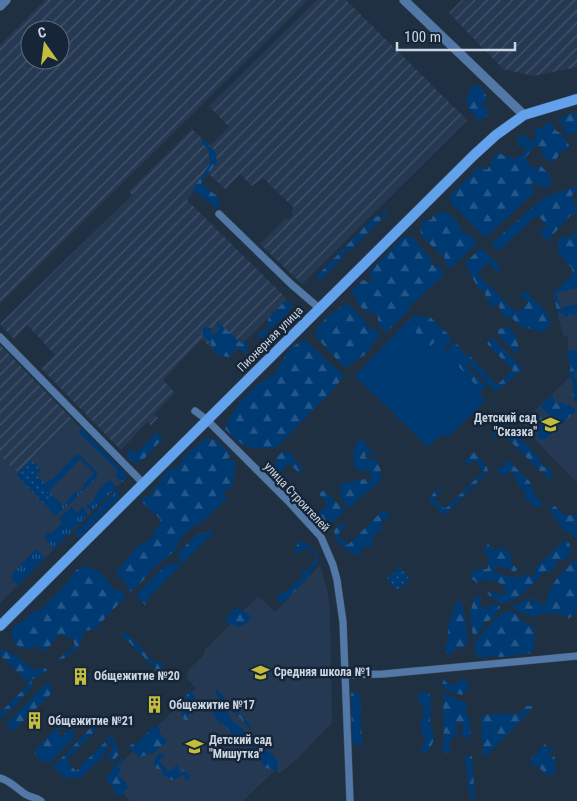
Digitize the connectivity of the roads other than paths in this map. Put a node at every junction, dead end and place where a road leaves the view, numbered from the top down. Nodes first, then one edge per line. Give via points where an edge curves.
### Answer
1 (6, 0) edge
2 (404, 0) edge
3 (0, 6) edge
4 (577, 99) edge
5 (524, 115) junction
6 (220, 214) dead end
7 (319, 308) junction
8 (0, 338) edge
9 (196, 411) dead end
10 (206, 419) junction
11 (144, 483) junction
12 (0, 626) edge
13 (577, 656) edge
14 (344, 675) junction
15 (0, 778) edge
16 (41, 801) edge
17 (350, 801) edge

1 - 3 street
2 - 5 street
4 - 5 main road, Пионерная улица
5 - 7 main road, Пионерная улица via 474,155
6 - 7 street
7 - 10 main road, Пионерная улица
8 - 11 street
9 - 10 street, улица Строителей
10 - 11 main road, Пионерная улица
10 - 14 street, улица Строителей via 324,542 337,580
11 - 12 main road, Пионерная улица
13 - 14 street
14 - 17 street, улица Строителей
15 - 16 street

